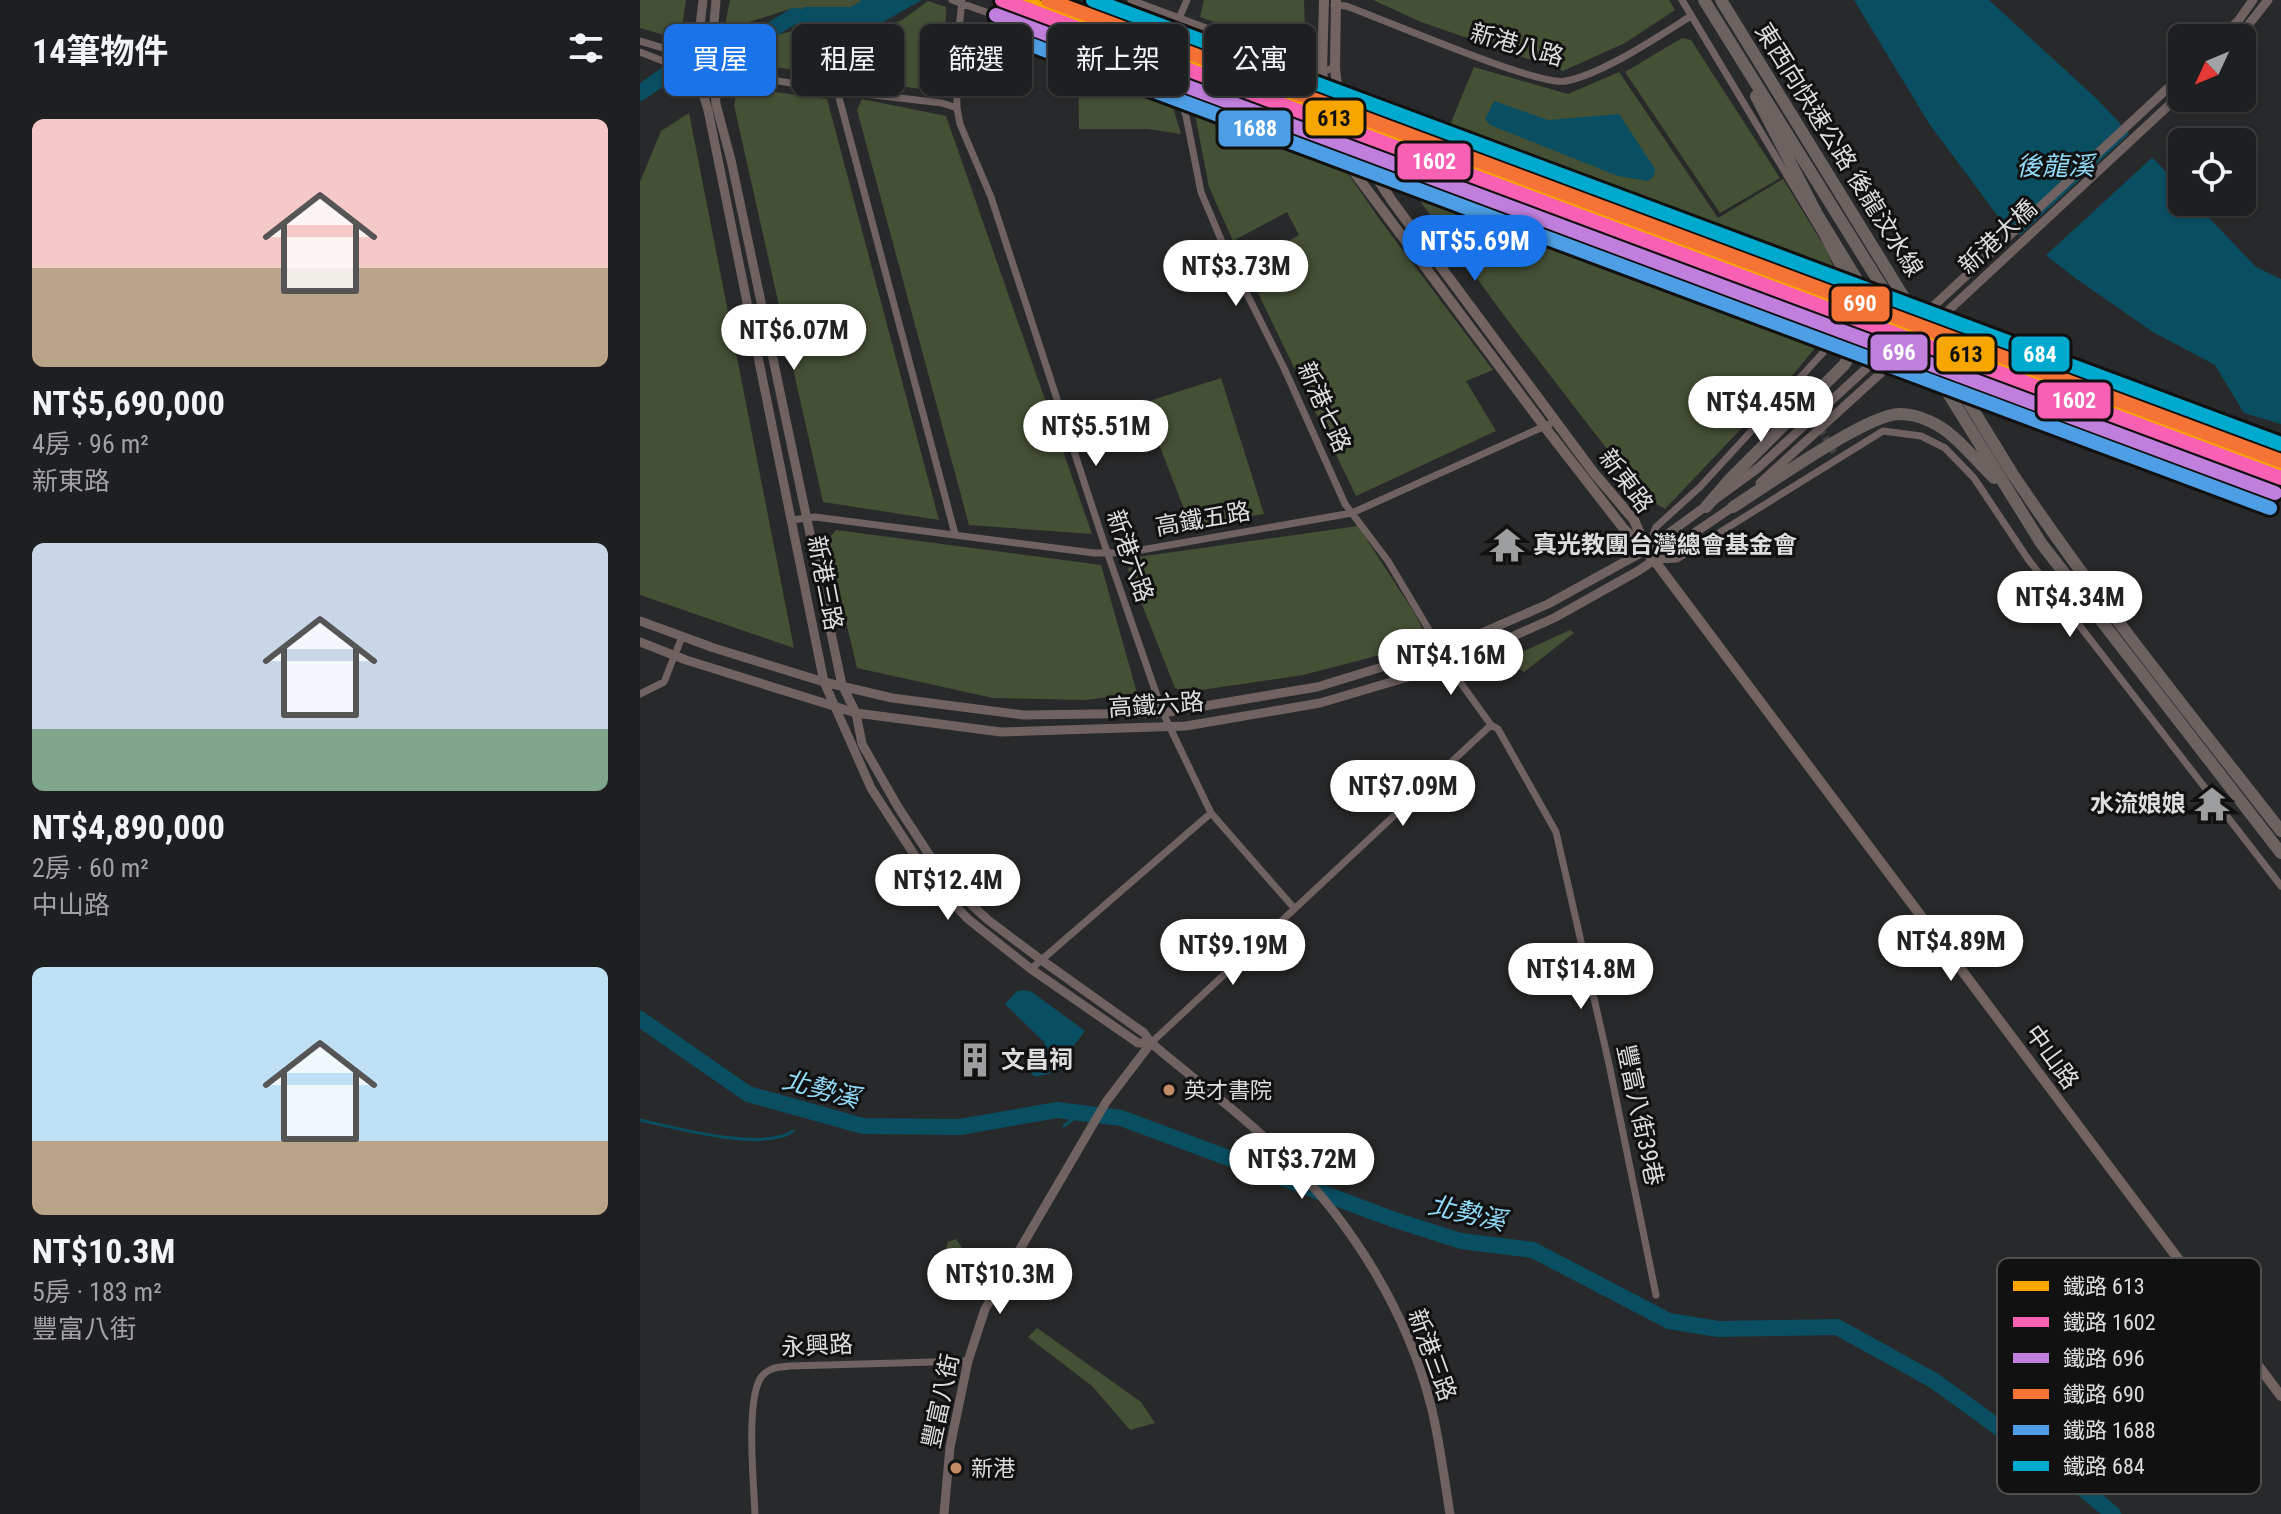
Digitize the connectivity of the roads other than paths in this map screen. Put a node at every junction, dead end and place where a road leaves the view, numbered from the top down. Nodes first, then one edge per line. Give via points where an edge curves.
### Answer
1 (703, 0) edge
2 (716, 0) edge
3 (952, 0) edge
4 (1131, 0) edge
5 (1187, 0) edge
6 (1682, 0) edge
7 (1704, 0) edge
8 (1721, 0) edge
9 (2253, 0) edge
10 (2268, 0) edge
11 (961, 2) edge
12 (1324, 3) edge
13 (1336, 3) edge
14 (1712, 12) junction
15 (1691, 16) junction
16 (1180, 20) junction
17 (700, 24) edge
18 (714, 24) edge
19 (1178, 24) edge
20 (1180, 24) edge
21 (2235, 24) edge
22 (2249, 24) edge
23 (1048, 33) edge
24 (640, 41) edge
25 (664, 50) edge
26 (640, 52) edge
27 (664, 61) edge
28 (1335, 68) junction
29 (1322, 71) junction
30 (1188, 87) edge
31 (2168, 88) edge
32 (704, 96) edge
33 (716, 96) edge
34 (839, 96) edge
35 (885, 96) edge
36 (1180, 96) edge
37 (2168, 106) edge
38 (957, 108) junction
39 (1352, 140) junction
40 (1337, 142) junction
41 (1794, 384) junction
42 (1804, 401) tunnel mouth
43 (1556, 421) junction
44 (1544, 426) junction
45 (2006, 489) junction
46 (1706, 507) junction
47 (1733, 507) junction
48 (1352, 513) junction
49 (808, 518) junction
50 (792, 520) junction
51 (955, 534) junction
52 (1646, 550) junction
53 (1108, 555) junction
54 (1654, 560) junction
55 (640, 621) edge
56 (682, 637) junction
57 (640, 642) edge
58 (1440, 649) junction
59 (676, 656) junction
60 (1449, 665) junction
61 (824, 682) junction
62 (842, 685) junction
63 (640, 694) edge
64 (835, 706) junction
65 (856, 713) junction
66 (1163, 713) junction
67 (1491, 725) junction
68 (1171, 728) junction
69 (1211, 813) junction
70 (2281, 831) edge
71 (2281, 853) edge
72 (2281, 886) edge
73 (1294, 908) junction
74 (1040, 959) junction
75 (1031, 969) junction
76 (1151, 1043) junction
77 (2178, 1258) edge
78 (1656, 1295) dead end
79 (968, 1361) junction
80 (2261, 1369) edge
81 (2281, 1396) edge
82 (755, 1514) edge
83 (944, 1514) edge
84 (1450, 1514) edge

1 - 17 street, 新港三路
2 - 18 street, 新港三路
3 - 11 street
4 - 16 street
5 - 16 street, 新港七路
6 - 15 street
7 - 14 highway, 東西向快速公路 後龍汶水線
8 - 70 highway, 東西向快速公路 後龍汶水線 via 2046,524
9 - 21 street
10 - 22 street
11 - 23 street
11 - 38 street, 新港六路
12 - 13 street, 新港八路
12 - 29 main road, 新東路
13 - 15 street, 新港八路 via 1524,73 1564,82 1641,48
13 - 28 main road, 新東路
14 - 45 highway, 東西向快速公路 後龍汶水線
14 - 46 highway via 1856,278 1862,328 1844,365
15 - 41 street via 1846,281 1842,325
16 - 19 street, 新港七路
16 - 20 street, 新港七路
16 - 29 street
24 - 25 street
26 - 27 street
28 - 29 street
28 - 39 main road, 新東路 via 1340,114
29 - 40 main road, 新東路 via 1328,121
30 - 40 street
31 - 46 street, 新港大橋, bridge via 1758,468
32 - 50 street, 新港三路
33 - 49 street, 新港三路
34 - 51 street
35 - 38 street
36 - 48 street, 新港七路 via 1201,192
37 - 47 street, 新港大橋, bridge
38 - 53 street, 新港六路
39 - 40 street
39 - 43 main road, 新東路
40 - 44 main road, 新東路 via 1351,168
41 - 42 street
41 - 52 street via 1656,527
43 - 44 street, 高鐵五路
43 - 52 main road, 新東路 via 1634,520
44 - 48 street, 高鐵五路
44 - 52 main road, 新東路
45 - 47 highway via 1932,422 1898,414 1818,452
45 - 71 highway, 東西向快速公路 後龍汶水線 via 2100,622
46 - 52 street, 新港大橋
47 - 54 street, 新港大橋
48 - 53 street, 高鐵五路
48 - 58 street, 新港七路 via 1388,561
49 - 50 street, 高鐵五路
49 - 51 street, 高鐵五路
49 - 62 street, 新港三路
50 - 61 street, 新港三路
51 - 53 street, 高鐵五路
52 - 54 main road, 中山路
52 - 58 street, 高鐵六路 via 1548,604
53 - 66 street, 新港六路
54 - 60 street, 高鐵六路 via 1554,618
54 - 72 street via 1677,559 1883,431 1921,436 1945,448 1974,478 2028,559
54 - 77 main road, 中山路
55 - 56 street, 高鐵六路
56 - 59 street
56 - 61 street, 高鐵六路
57 - 59 street, 高鐵六路
58 - 60 street, 新港七路
58 - 66 street, 高鐵六路 via 1317,687
59 - 63 street via 664,682
59 - 64 street, 高鐵六路
60 - 67 street, 新港七路
60 - 68 street, 高鐵六路 via 1320,703
61 - 62 street, 高鐵六路
61 - 64 street, 新港三路
62 - 65 street, 新港三路
62 - 66 street, 高鐵六路 via 892,698 1024,715
64 - 65 street, 高鐵六路
64 - 75 street, 新港三路 via 871,788 924,868 968,919
65 - 68 street, 高鐵六路 via 1001,732
65 - 74 street, 新港三路 via 862,744 932,859 988,920
66 - 68 street, 新港六路
67 - 73 street
67 - 78 street, 豐富八街39巷 via 1556,832
68 - 69 street, 新港六路
69 - 73 street, 新港六路
69 - 74 street
73 - 76 street
74 - 75 street
74 - 76 street, 新港三路
75 - 76 street, 新港三路 via 1138,1043
76 - 79 street, 豐富八街 via 1106,1102 990,1299
76 - 84 street, 新港三路 via 1286,1158 1342,1222 1386,1293 1413,1352 1431,1405
79 - 82 street, 永興路 via 773,1367 756,1385
79 - 83 street, 豐富八街 via 950,1447
80 - 81 main road, 中山路

